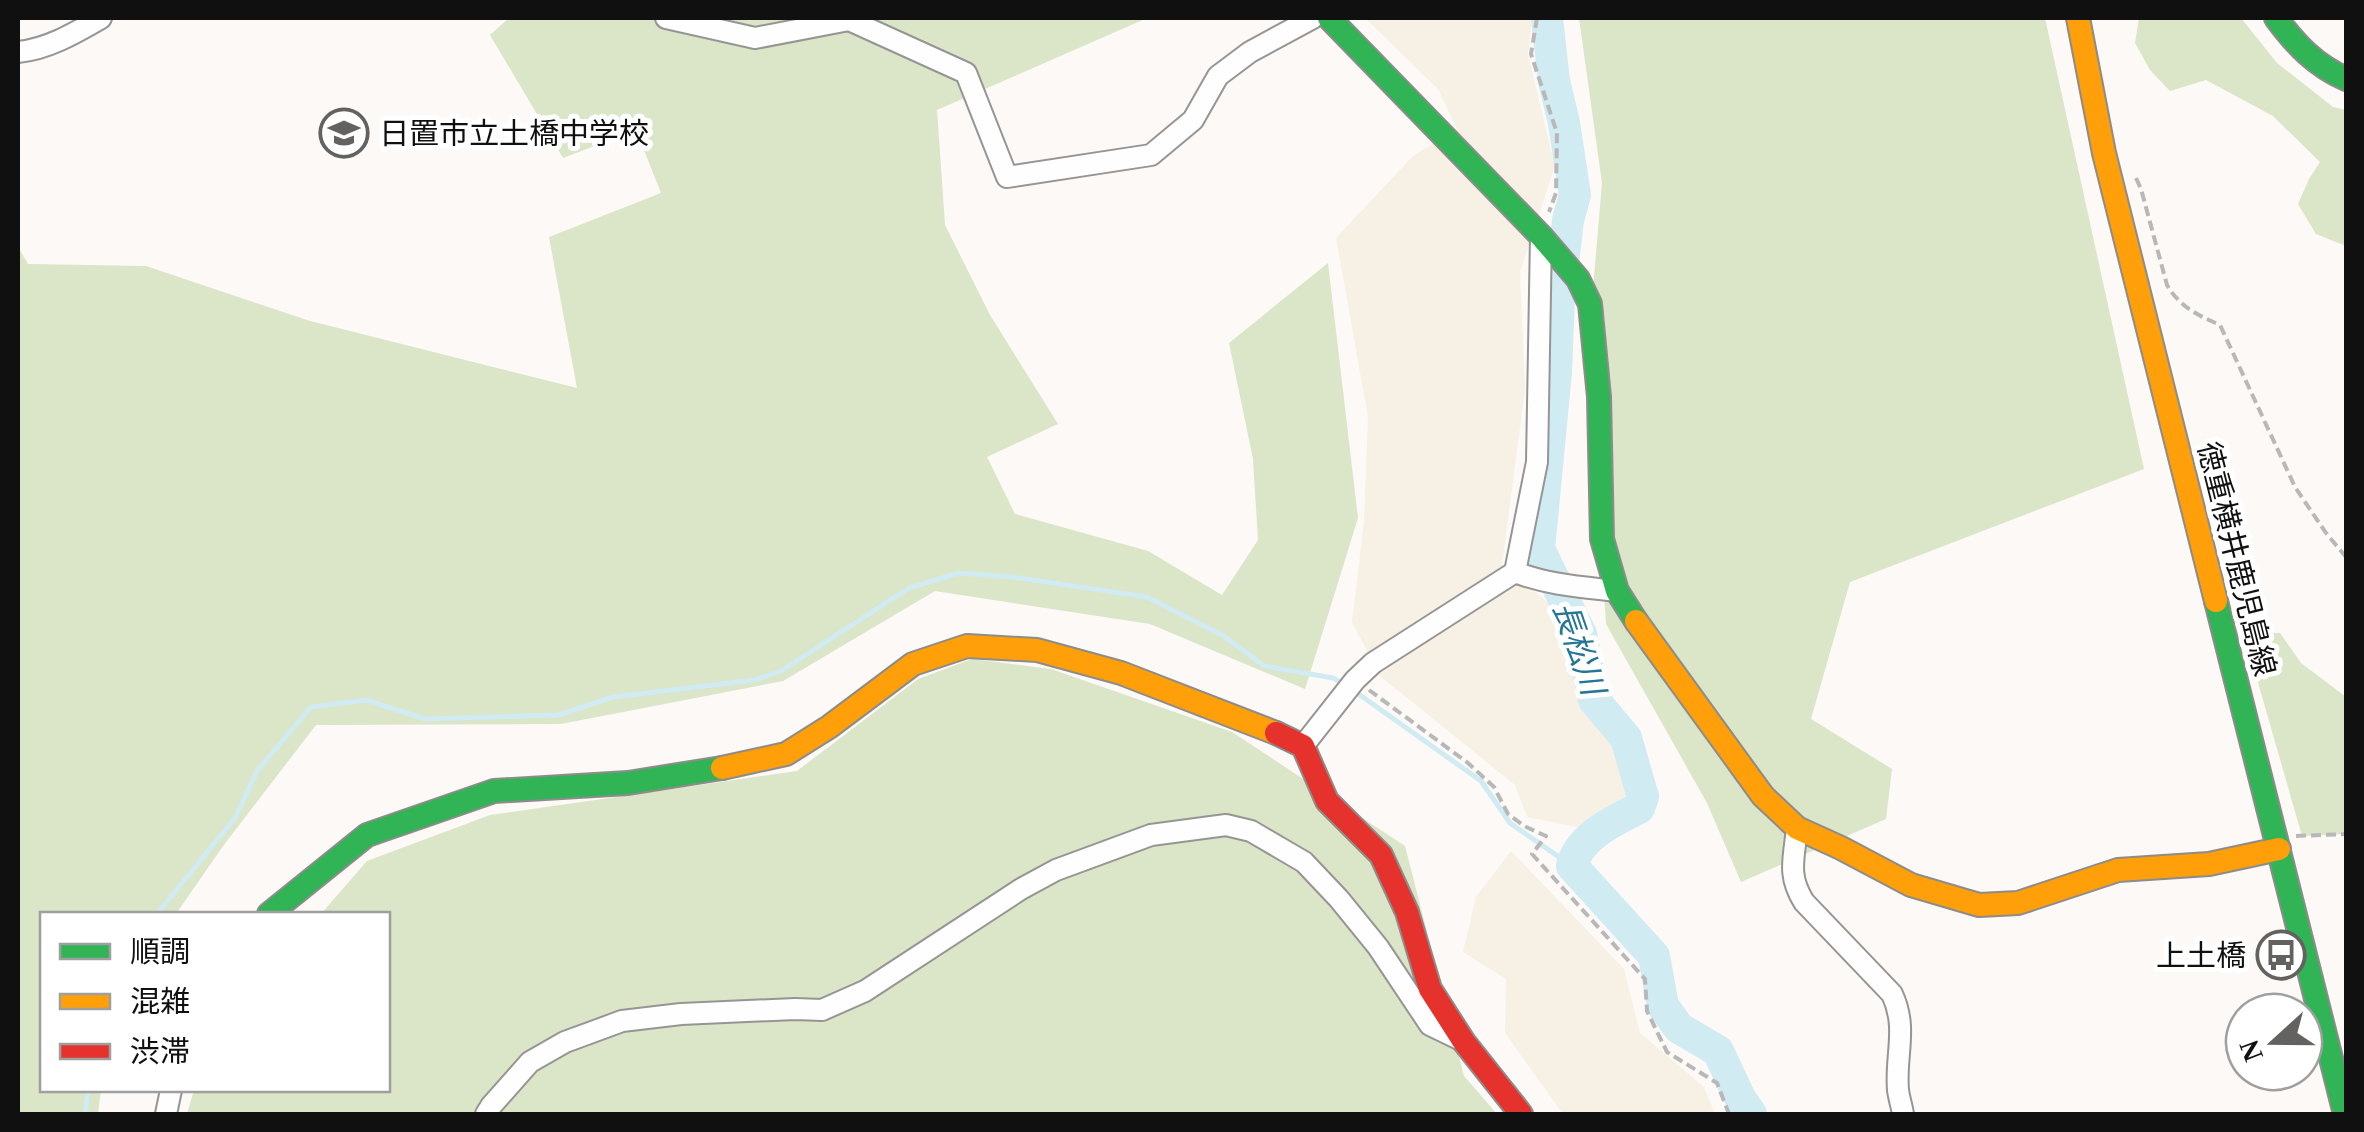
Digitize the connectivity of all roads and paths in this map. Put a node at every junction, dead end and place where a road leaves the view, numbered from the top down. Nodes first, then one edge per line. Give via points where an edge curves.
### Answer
1 (101, 18) edge
2 (666, 18) edge
3 (1312, 18) edge
4 (1328, 18) edge
5 (1537, 18) edge
6 (2078, 18) edge
7 (2276, 18) edge
8 (18, 52) edge
9 (2346, 80) edge
10 (2134, 174) dead end
11 (1545, 242) junction
12 (2346, 557) edge
13 (1523, 575) junction
14 (1617, 591) junction
15 (1349, 688) junction
16 (1304, 746) junction
17 (1797, 828) junction
18 (2346, 834) edge
19 (2279, 850) junction
20 (272, 912) edge
21 (1464, 1042) junction
22 (486, 1114) edge
23 (1521, 1114) edge
24 (1729, 1114) edge
25 (1903, 1114) edge
26 (2345, 1114) edge

1 - 8 street
2 - 3 street via 755,38 850,20 966,73 1008,177 1151,155 1193,120 1218,76
4 - 11 street
5 - 11 path via 1531,54 1557,133 1556,192
6 - 19 street, 徳重横井鹿児島線 via 2104,153
7 - 9 street via 2302,53
10 - 12 path via 2166,284 2195,314 2220,325 2295,487
11 - 13 street via 1537,462
11 - 14 street via 1578,278 1590,304 1602,539
13 - 14 street
13 - 15 street via 1373,663
14 - 17 street via 1763,796
15 - 16 street
15 - 24 path via 1468,763 1494,787 1508,814 1546,836 1532,854 1646,979 1647,1011 1667,1052 1717,1083
16 - 20 street via 1121,673 1037,650 967,646 914,664 786,754 628,783 494,791 367,835
16 - 21 street via 1327,801 1381,855 1430,989
17 - 19 street via 1911,884 1979,905 2018,904 2118,870 2209,864
17 - 25 street via 1794,887 1899,1009
18 - 19 path via 2292,837
19 - 26 street, 徳重横井鹿児島線
21 - 22 street via 1430,1025 1378,948 1304,862 1251,830 1226,825 1151,836 1056,870 865,992 822,1010 681,1014 622,1022 565,1042 530,1062
21 - 23 street

